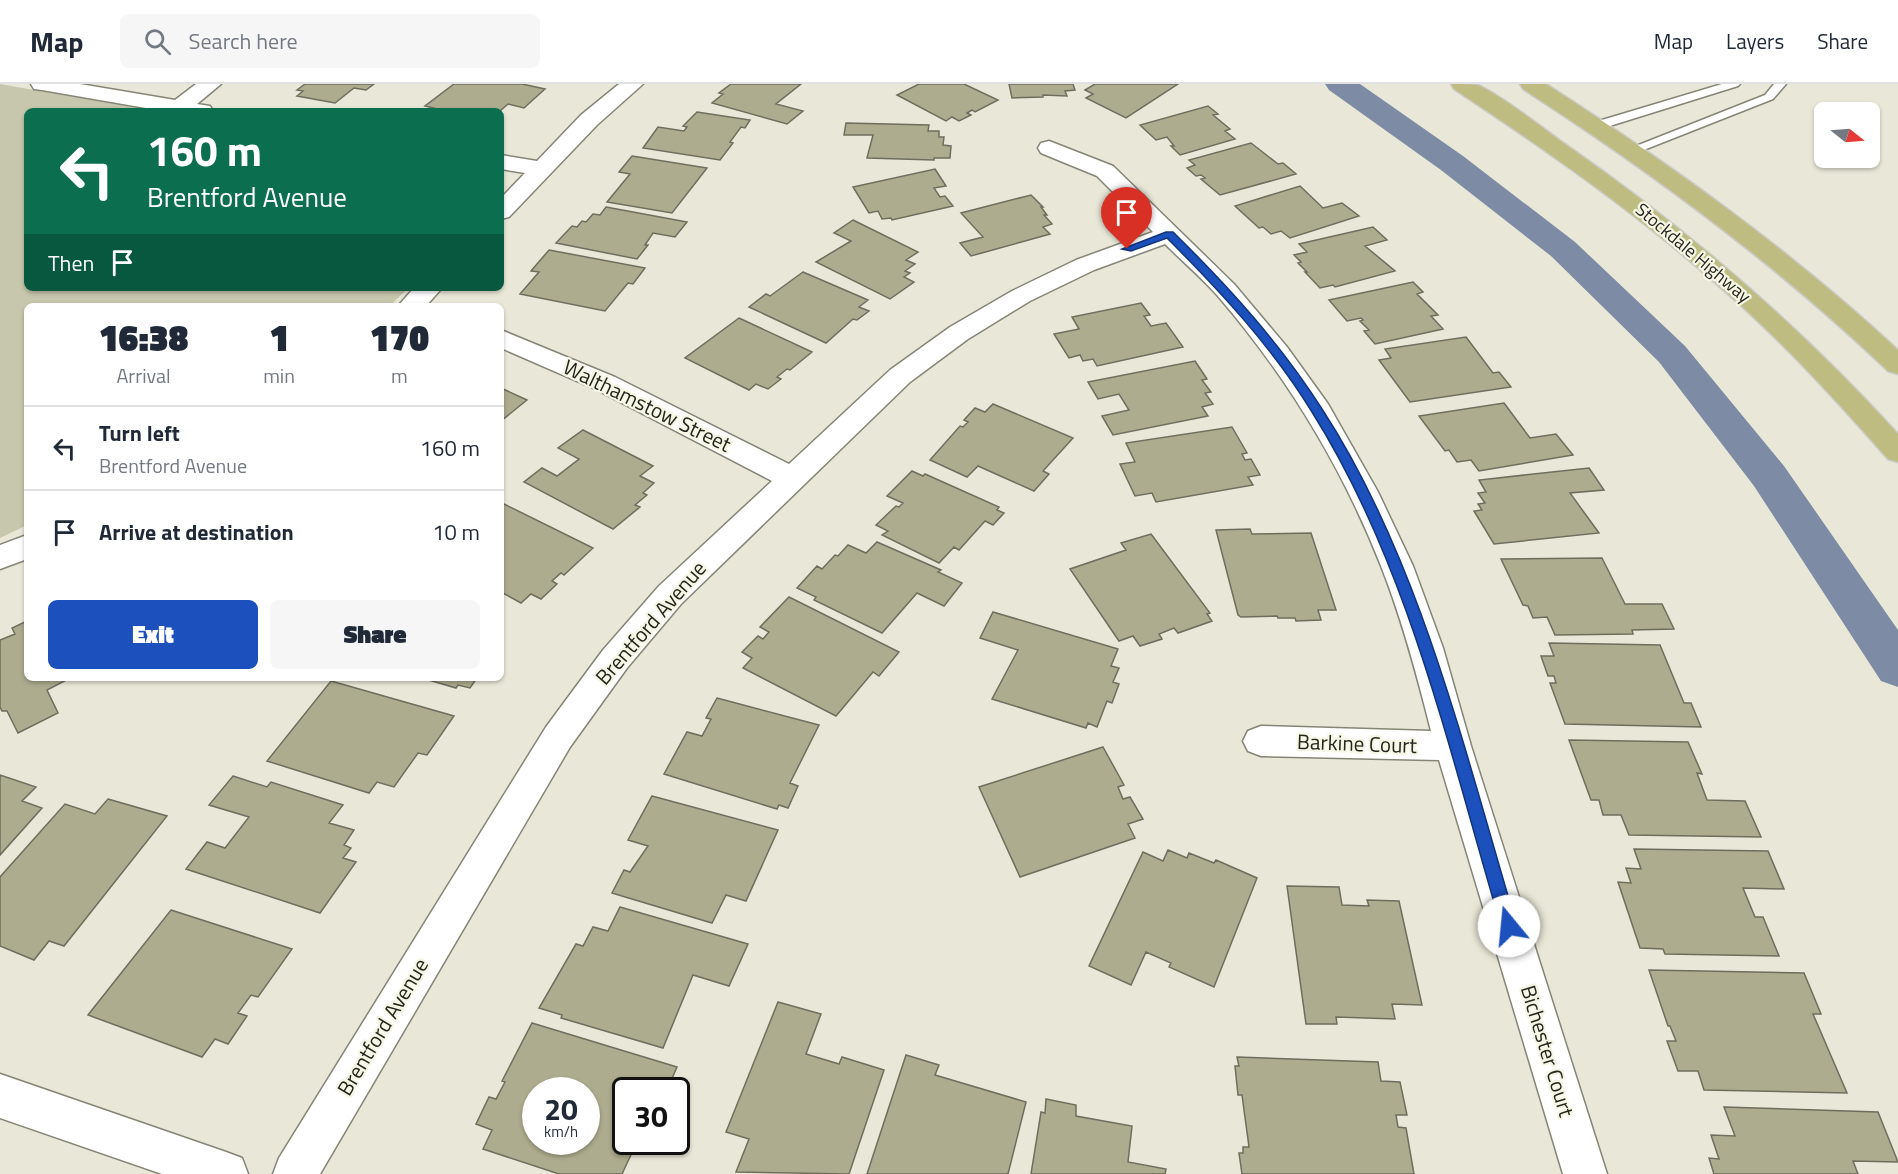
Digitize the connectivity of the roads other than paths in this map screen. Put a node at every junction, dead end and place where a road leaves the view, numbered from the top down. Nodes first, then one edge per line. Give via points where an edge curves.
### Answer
1 (42, 84) edge
2 (210, 84) edge
3 (632, 84) edge
4 (1462, 84) edge
5 (1531, 84) edge
6 (1734, 84) edge
7 (1780, 84) edge
8 (179, 107) junction
9 (185, 108) edge
10 (1596, 126) junction
11 (1049, 148) dead end
12 (1632, 150) junction
13 (504, 163) edge
14 (542, 169) junction
15 (504, 209) edge
16 (1169, 234) junction
17 (426, 291) edge
18 (414, 303) edge
19 (504, 339) edge
20 (1898, 365) edge
21 (1898, 453) edge
22 (791, 478) junction
23 (24, 547) edge
24 (0, 558) edge
25 (1261, 741) dead end
26 (1453, 746) junction
27 (0, 1096) edge
28 (226, 1174) edge
29 (295, 1174) edge
30 (1585, 1174) edge

1 - 8 street
2 - 8 street
3 - 14 street via 589,120
4 - 21 main road, Stockdale Highway via 1613,188 1698,256 1780,328
5 - 10 main road
6 - 10 lane
7 - 12 lane via 1769,97
8 - 9 street
10 - 12 main road
11 - 16 street, Bichester Court via 1105,171
12 - 20 main road via 1741,228
13 - 14 street
14 - 15 street
16 - 22 street, Brentford Avenue via 1085,265 1021,296 959,333 900,376
16 - 26 street, Bichester Court via 1225,289 1277,353 1318,411 1363,492 1397,566
17 - 18 street
19 - 22 street, Walthamstow Street via 604,383
22 - 29 street, Brentford Avenue via 670,595 615,659 558,737
23 - 24 street
25 - 26 street, Barkine Court
26 - 30 street, Bichester Court
27 - 28 street

